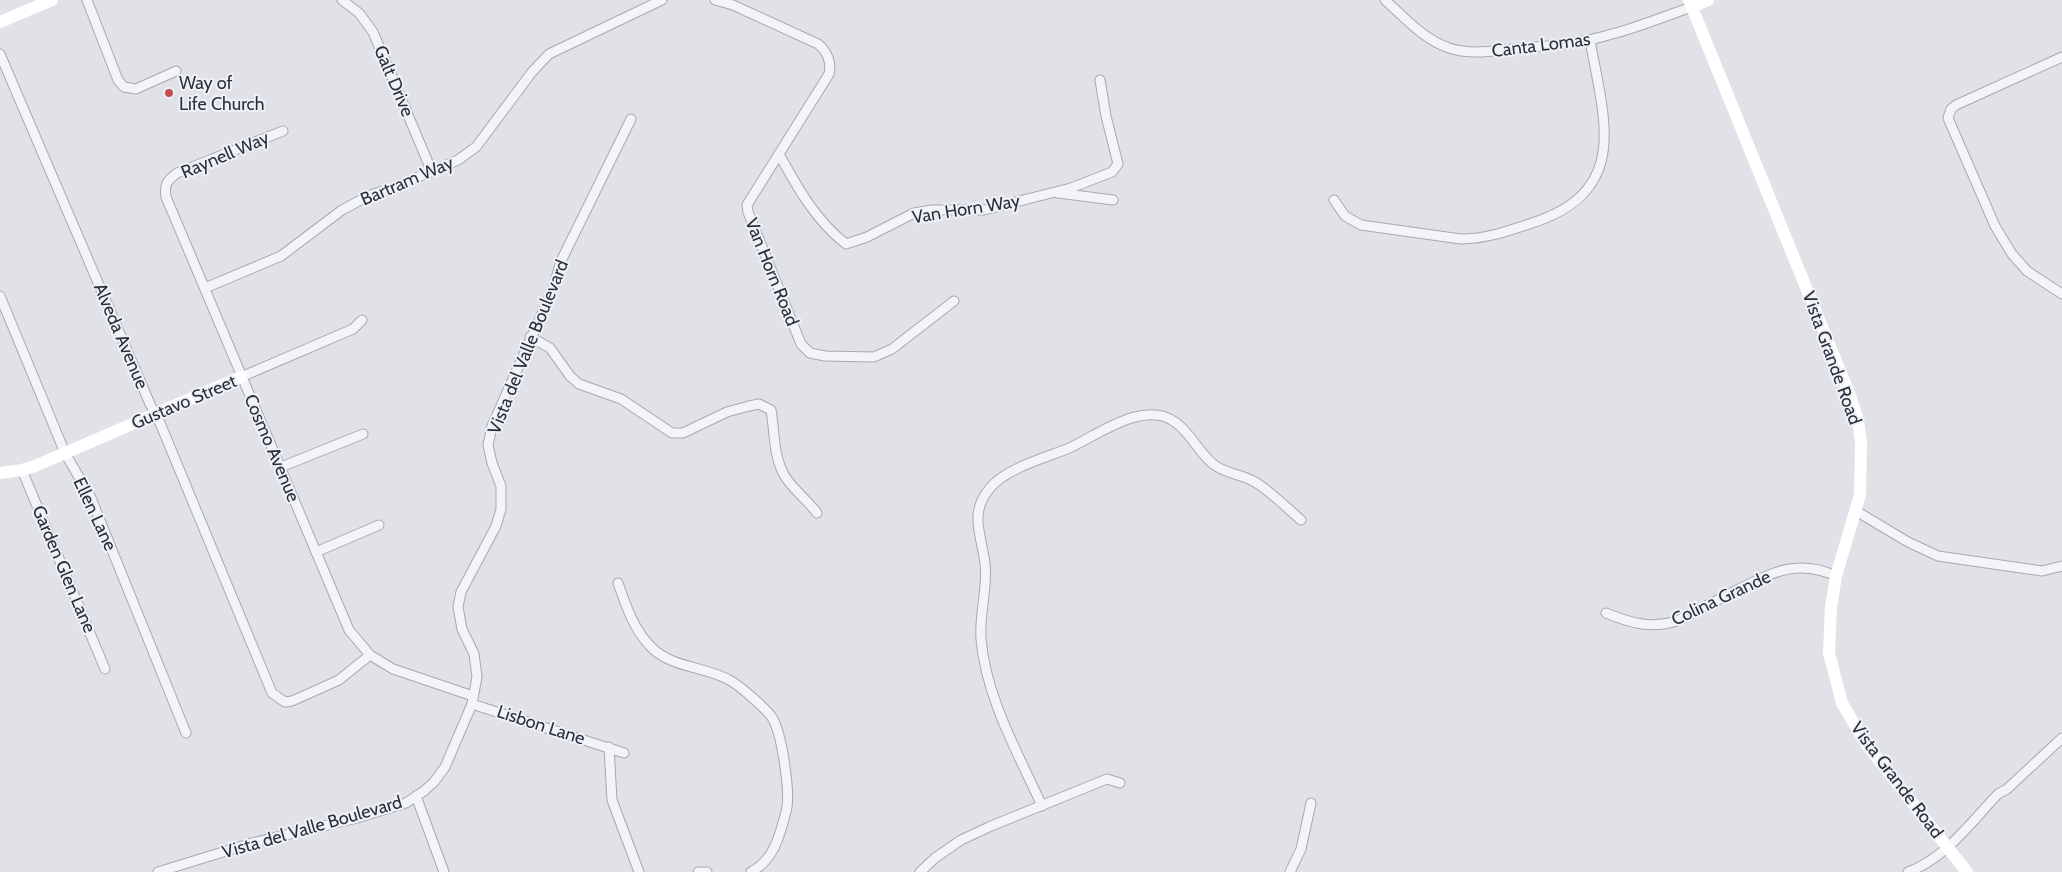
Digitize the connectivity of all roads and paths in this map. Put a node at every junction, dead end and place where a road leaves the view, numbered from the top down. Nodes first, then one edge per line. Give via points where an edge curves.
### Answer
1 (52, 0) edge
2 (87, 0) edge
3 (342, 0) edge
4 (662, 0) edge
5 (715, 0) edge
6 (1385, 0) edge
7 (1708, 0) edge
8 (1690, 4) edge
9 (0, 22) edge
10 (1590, 40) junction
11 (0, 54) edge
12 (2062, 57) edge
13 (176, 71) dead end
14 (1100, 80) dead end
15 (631, 119) dead end
16 (283, 131) dead end
17 (779, 154) junction
18 (432, 172) junction
19 (167, 181) joint
20 (1053, 193) junction
21 (1113, 200) dead end
22 (1334, 200) dead end
23 (205, 288) junction
24 (2062, 294) edge
25 (0, 296) edge
26 (954, 301) dead end
27 (362, 320) dead end
28 (530, 337) junction
29 (241, 377) junction
30 (155, 414) junction
31 (363, 434) dead end
32 (65, 452) junction
33 (281, 467) junction
34 (22, 470) junction
35 (0, 473) edge
36 (1856, 511) junction
37 (818, 513) dead end
38 (1301, 520) dead end
39 (379, 525) dead end
40 (316, 552) junction
41 (2062, 566) edge
42 (1836, 576) junction
43 (618, 583) dead end
44 (1606, 612) dead end
45 (370, 656) junction
46 (105, 669) dead end
47 (473, 700) junction
48 (186, 733) dead end
49 (2062, 738) edge
50 (609, 747) junction
51 (624, 753) dead end
52 (1120, 783) dead end
53 (416, 796) junction
54 (1311, 803) dead end
55 (1042, 806) junction
56 (1948, 848) junction
57 (158, 872) edge
58 (444, 872) edge
59 (639, 872) edge
60 (698, 872) edge
61 (707, 872) edge
62 (752, 872) edge
63 (920, 872) edge
64 (1290, 872) edge
65 (1908, 872) edge
66 (1966, 872) edge

1 - 9 street
2 - 13 street via 118,80 124,87 136,90
3 - 18 street, Galt Drive via 359,13 373,32
4 - 18 street, Bartram Way via 549,54 476,147
5 - 17 street, Van Horn Road via 734,5 818,44 829,59 829,74
6 - 10 street, Canta Lomas via 1427,36 1459,50 1480,53
7 - 8 street, Canta Lomas
8 - 10 street, Canta Lomas
8 - 36 street, Vista Grande Road via 1855,411 1861,450 1860,495
10 - 22 street via 1603,114 1604,156 1592,183 1564,210 1523,226 1475,239 1461,239 1361,225 1345,216
11 - 30 street, Alveda Avenue
12 - 24 street via 1956,105 1948,118 1995,226 2012,254 2027,271
14 - 20 street via 1118,164 1112,172
15 - 28 street, Vista del Valle Boulevard
16 - 19 street, Raynell Way via 177,173
17 - 20 street, Van Horn Way via 797,188 830,232 846,244 914,213 984,210
17 - 26 street, Van Horn Road via 749,200 748,212 801,344 810,353 874,357 892,349
18 - 23 street, Bartram Way via 370,195 342,210 281,256
19 - 23 street, Cosmo Avenue via 166,197
20 - 21 street, Van Horn Way
23 - 29 street, Cosmo Avenue
25 - 32 street, Ellen Lane
27 - 29 street, Gustavo Street via 354,329
28 - 37 street via 550,348 579,384 622,399 672,433 683,433 727,412 749,406 759,404 771,410 780,467
28 - 47 street, Vista del Valle Boulevard via 492,426 488,445 501,486 501,509 496,526 461,592 458,607 462,629 474,654 477,677
29 - 30 street, Gustavo Street
29 - 33 street, Cosmo Avenue
30 - 32 street, Gustavo Street
30 - 45 street, Alveda Avenue via 272,693 285,702 292,701 339,680
31 - 33 street
32 - 34 street, Gustavo Street
32 - 48 street, Ellen Lane via 91,498
33 - 40 street, Cosmo Avenue
34 - 35 street, Gustavo Street
34 - 46 street, Garden Glen Lane
36 - 41 street via 1938,556 2042,571
36 - 42 street, Vista Grande Road
38 - 55 street via 1253,480 1213,464 1176,422 1148,414 1126,418 1083,442 1014,471 990,487 982,500 977,522 985,564 981,637 984,661 1004,723
39 - 40 street
40 - 45 street, Cosmo Avenue via 342,617
42 - 44 street, Colina Grande via 1806,568 1778,571 1677,621 1663,624 1640,625
42 - 56 street, Vista Grande Road via 1830,607 1829,653 1842,703 1866,744
43 - 62 street via 628,611 651,647 667,659 731,681 771,716 784,759 788,804 778,844 761,867
45 - 47 street, Lisbon Lane via 393,669
47 - 50 street, Lisbon Lane
47 - 53 street, Vista del Valle Boulevard via 445,767 434,782
49 - 56 street via 1998,794
50 - 51 street, Lisbon Lane
50 - 59 street, Lisbon Lane via 612,800
52 - 55 street via 1106,779
53 - 57 street, Vista del Valle Boulevard via 406,803 357,818 252,843
53 - 58 street
54 - 64 street via 1302,844
55 - 63 street via 961,840
56 - 65 street via 1933,860
56 - 66 street, Vista Grande Road
60 - 61 street

